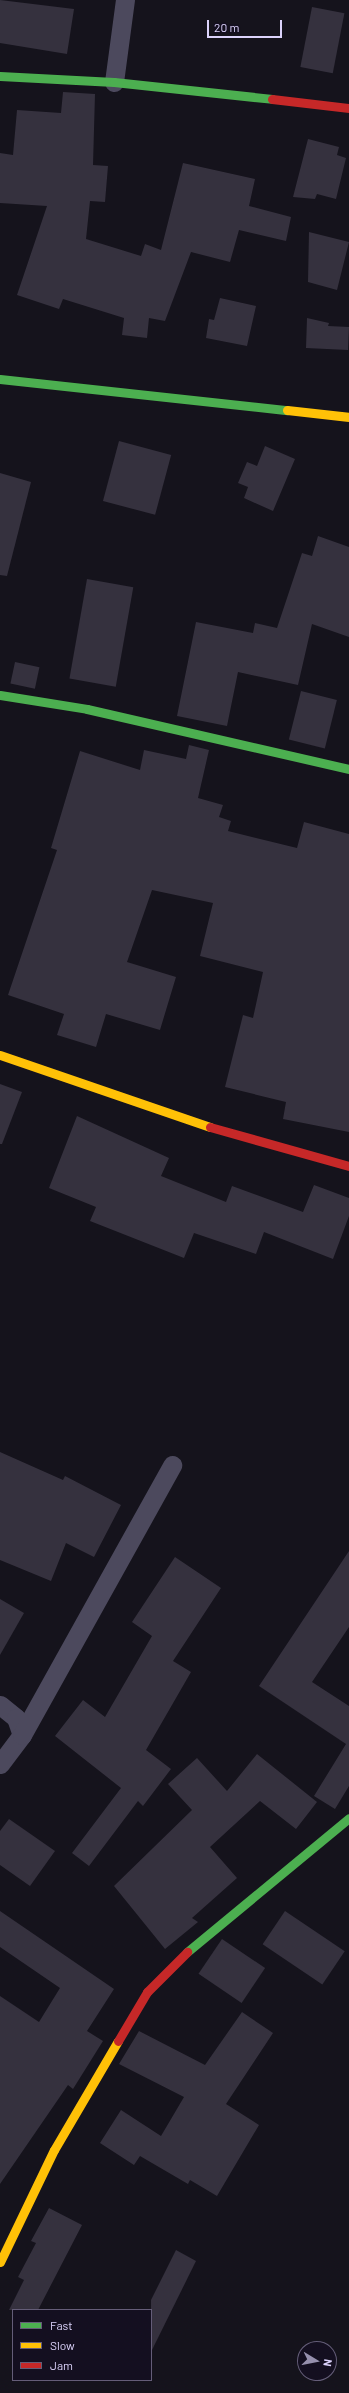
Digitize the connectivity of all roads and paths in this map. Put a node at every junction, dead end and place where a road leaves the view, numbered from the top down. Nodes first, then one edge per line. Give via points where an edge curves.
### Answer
1 (125, 0) edge
2 (0, 76) edge
3 (114, 82) junction
4 (349, 108) edge
5 (0, 379) edge
6 (349, 417) edge
7 (0, 695) edge
8 (349, 769) edge
9 (0, 1055) edge
10 (349, 1166) edge
11 (172, 1465) dead end
12 (0, 1705) edge
13 (22, 1735) junction
14 (0, 1764) edge
15 (349, 1818) edge
16 (0, 2262) edge

1 - 3 street
2 - 3 street
3 - 4 street
5 - 6 street
7 - 8 street via 86,709
9 - 10 street via 174,1117
11 - 13 street
12 - 13 street via 16,1718
13 - 14 street
15 - 16 street via 185,1953 147,1992 54,2150

